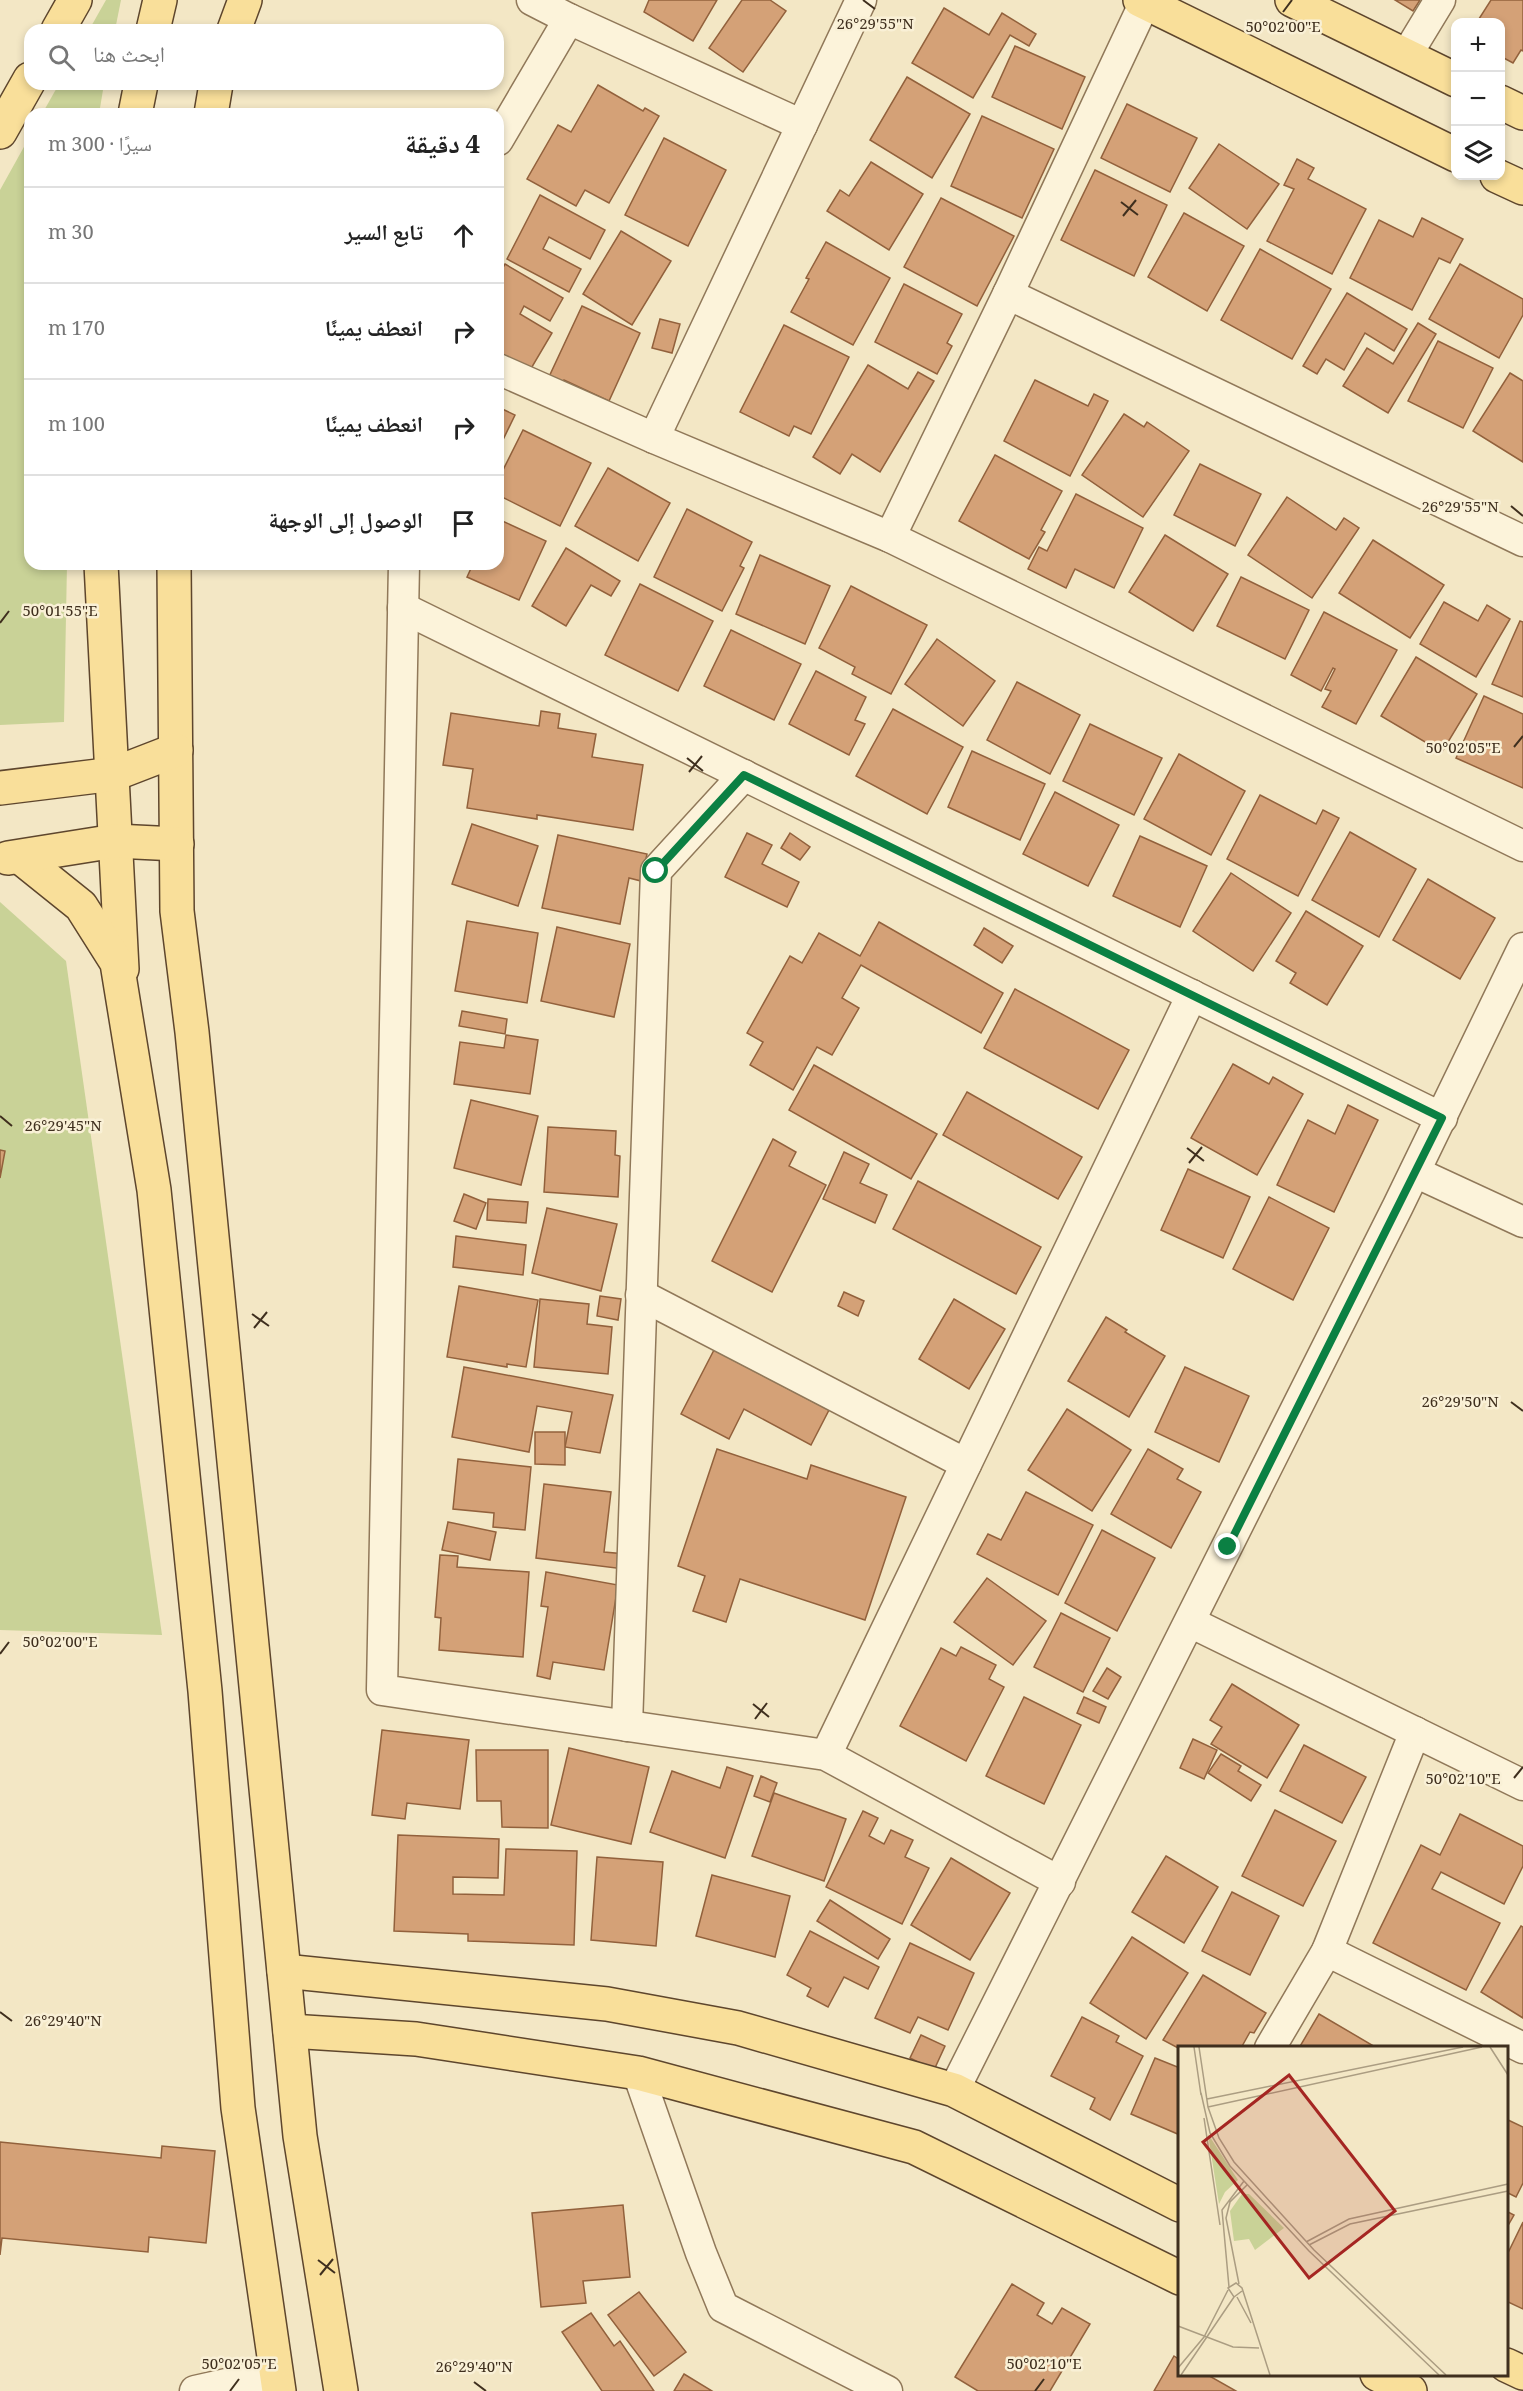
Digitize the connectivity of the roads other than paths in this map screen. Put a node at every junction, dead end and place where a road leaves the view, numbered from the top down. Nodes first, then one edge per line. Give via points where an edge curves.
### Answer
1 (75, 0) edge
2 (160, 0) edge
3 (245, 0) edge
4 (531, 0) edge
5 (861, 0) edge
6 (1292, 0) edge
7 (1440, 0) edge
8 (1142, 1) edge
9 (568, 19) junction
10 (61, 24) edge
11 (154, 24) edge
12 (236, 24) edge
13 (1406, 56) junction
14 (1451, 78) edge
15 (24, 90) edge
16 (140, 90) edge
17 (215, 90) edge
18 (1505, 104) edge
19 (136, 108) edge
20 (212, 108) edge
21 (1523, 113) edge
22 (802, 125) junction
23 (504, 130) edge
24 (0, 132) edge
25 (1451, 153) edge
26 (1505, 180) edge
27 (1523, 188) edge
28 (1008, 294) junction
29 (504, 372) edge
30 (654, 438) junction
31 (890, 537) junction
32 (1523, 541) edge
33 (102, 570) edge
34 (174, 570) edge
35 (404, 570) edge
36 (403, 608) junction
37 (176, 750) junction
38 (114, 774) junction
39 (744, 775) junction
40 (14, 786) edge
41 (115, 841) junction
42 (177, 844) junction
43 (1523, 846) edge
44 (10, 858) edge
45 (1523, 948) edge
46 (1192, 995) junction
47 (124, 1006) junction
48 (1442, 1118) junction
49 (1415, 1172) junction
50 (1523, 1222) edge
51 (641, 1295) junction
52 (966, 1464) junction
53 (1190, 1622) junction
54 (627, 1726) junction
55 (1415, 1732) junction
56 (826, 1755) junction
57 (1523, 1785) edge
58 (1060, 1882) junction
59 (1327, 1952) junction
60 (284, 1971) junction
61 (290, 2031) junction
62 (1271, 2046) edge
63 (1523, 2048) edge
64 (638, 2073) junction
65 (954, 2090) junction
66 (1178, 2202) edge
67 (1178, 2278) edge
68 (1508, 2366) edge
69 (1523, 2373) edge
70 (1381, 2376) edge
71 (278, 2382) edge
72 (195, 2391) edge
73 (341, 2391) edge
74 (887, 2391) edge
75 (1410, 2391) edge

1 - 10 main road
2 - 11 main road
3 - 12 main road
4 - 9 street
5 - 22 street
6 - 13 main road
7 - 13 street
8 - 25 main road
8 - 28 street
9 - 22 street
9 - 23 street
13 - 14 main road
15 - 24 main road
16 - 19 main road
17 - 20 main road
18 - 21 main road
22 - 30 street
26 - 27 main road
28 - 31 street
28 - 32 street
29 - 30 street
30 - 31 street
31 - 43 street
33 - 38 main road
34 - 37 main road
35 - 36 street
36 - 39 street
36 - 54 street via 382,1690
37 - 38 main road
37 - 42 main road
38 - 40 main road
38 - 41 main road
39 - 46 street
39 - 51 street via 656,871
41 - 42 main road
41 - 44 main road
41 - 47 main road
42 - 60 main road via 177,911 194,1043
44 - 47 main road via 81,906 117,963
45 - 48 street
46 - 48 street
46 - 52 street
47 - 71 main road via 154,1190 205,1691 238,2108
48 - 49 street
49 - 50 street
49 - 53 street
51 - 52 street
51 - 54 street
52 - 56 street
53 - 55 street
53 - 58 street
54 - 56 street
55 - 57 street
55 - 59 street
56 - 58 street
58 - 65 street
59 - 62 street
59 - 63 street
60 - 61 main road
60 - 65 main road via 607,2004 738,2028
61 - 64 main road via 416,2038
61 - 73 main road via 300,2136
64 - 67 main road via 914,2147
64 - 74 street via 723,2307
65 - 66 main road
68 - 69 main road
70 - 75 main road
71 - 72 street

